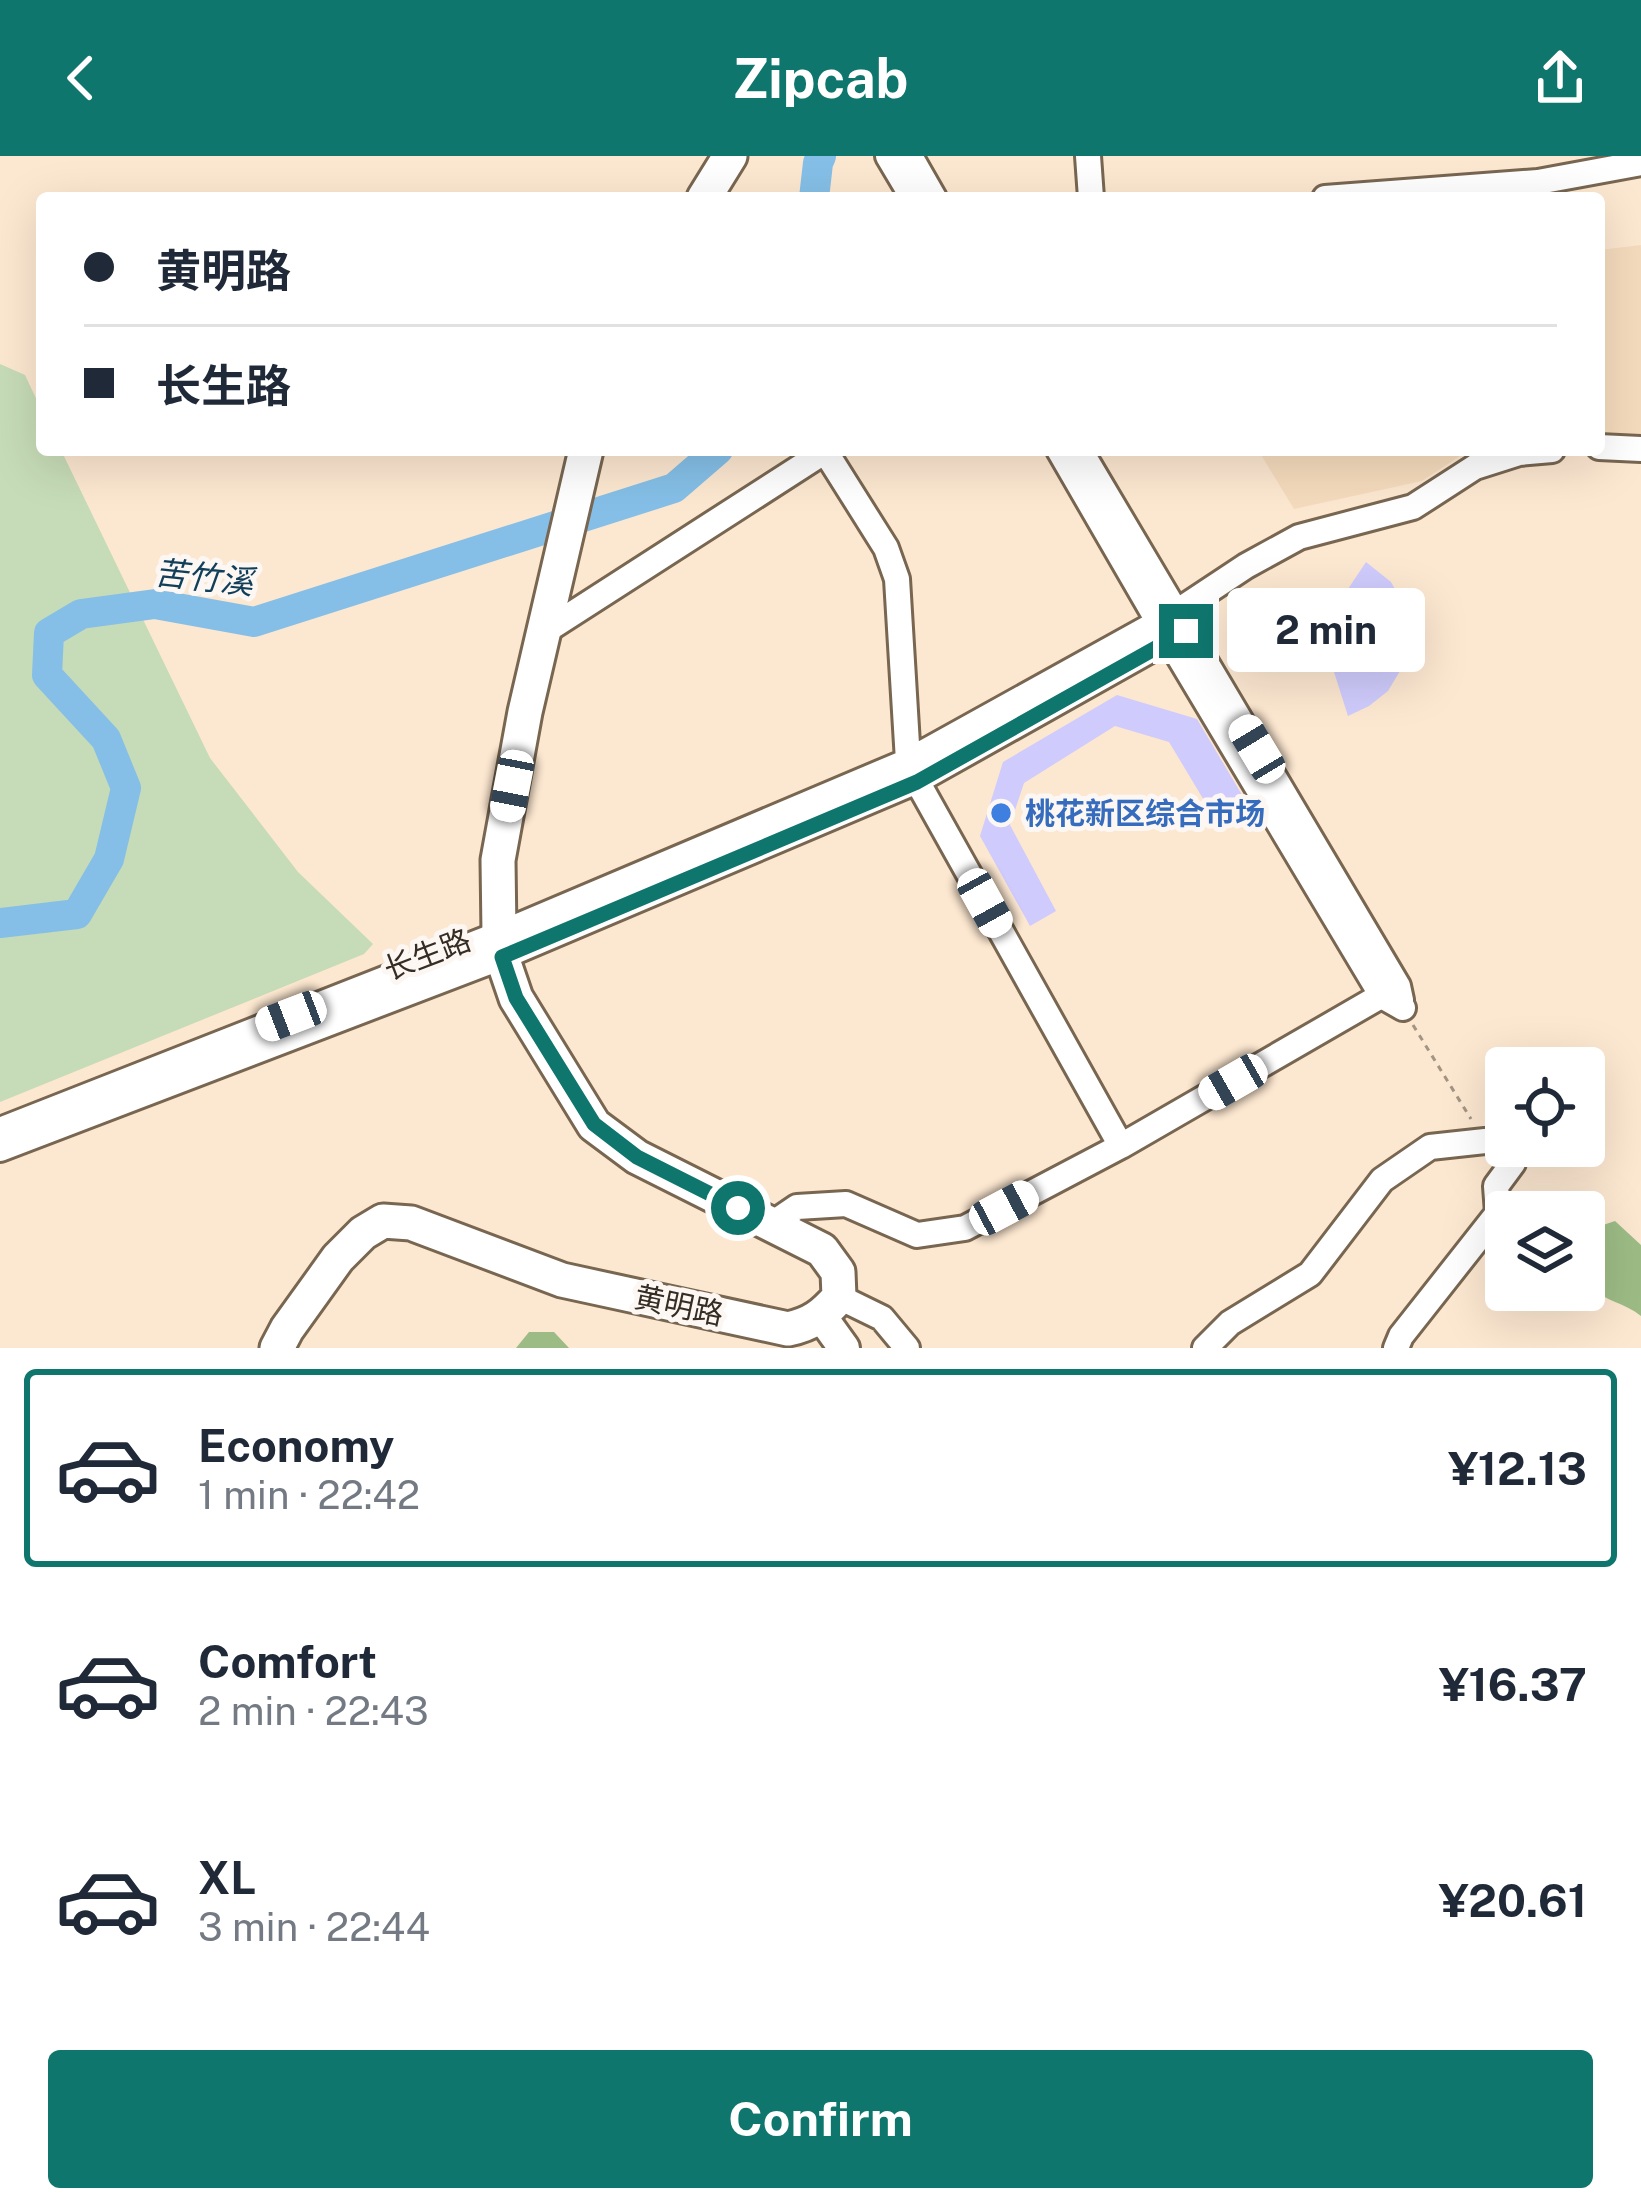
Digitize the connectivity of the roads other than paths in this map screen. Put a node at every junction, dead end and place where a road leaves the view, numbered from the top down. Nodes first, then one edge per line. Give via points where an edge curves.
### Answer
1 (730, 156) edge
2 (888, 156) edge
3 (910, 156) edge
4 (1088, 156) edge
5 (1641, 163) edge
6 (708, 192) edge
7 (909, 192) edge
8 (931, 192) edge
9 (1091, 192) edge
10 (1405, 192) edge
11 (1605, 447) edge
12 (1641, 449) edge
13 (585, 456) edge
14 (818, 456) edge
15 (829, 456) edge
16 (1063, 456) edge
17 (1083, 456) edge
18 (1510, 456) edge
19 (546, 623) junction
20 (1172, 627) junction
21 (913, 771) junction
22 (500, 945) junction
23 (0, 1130) edge
24 (1121, 1146) junction
25 (0, 1149) edge
26 (772, 1224) junction
27 (823, 1321) edge
28 (277, 1348) edge
29 (844, 1348) edge
30 (907, 1348) edge
31 (1205, 1348) edge
32 (1396, 1348) edge

1 - 6 highway
2 - 7 street
3 - 8 street
4 - 9 street
5 - 10 street via 1538,182
11 - 12 street
13 - 19 highway
14 - 19 street
15 - 21 street via 897,579
16 - 20 street
17 - 20 street
18 - 20 street, 长生路 via 1475,467 1413,507 1299,537 1246,566
19 - 22 highway via 498,860
20 - 21 street, 长生路
20 - 24 street via 1394,997
21 - 22 street, 长生路
21 - 24 street
22 - 23 street, 长生路
22 - 25 street, 长生路
22 - 26 highway via 516,998 594,1124 637,1157
24 - 26 street via 965,1228 917,1235 846,1204 797,1207
26 - 27 highway via 822,1250 838,1272
27 - 28 highway, 黄明路 via 788,1329 562,1280 410,1223 383,1221 338,1258
27 - 29 main road
27 - 30 street via 882,1318
31 - 32 street via 1230,1323 1310,1274 1382,1180 1430,1147 1499,1143 1514,1156 1496,1186 1498,1214

